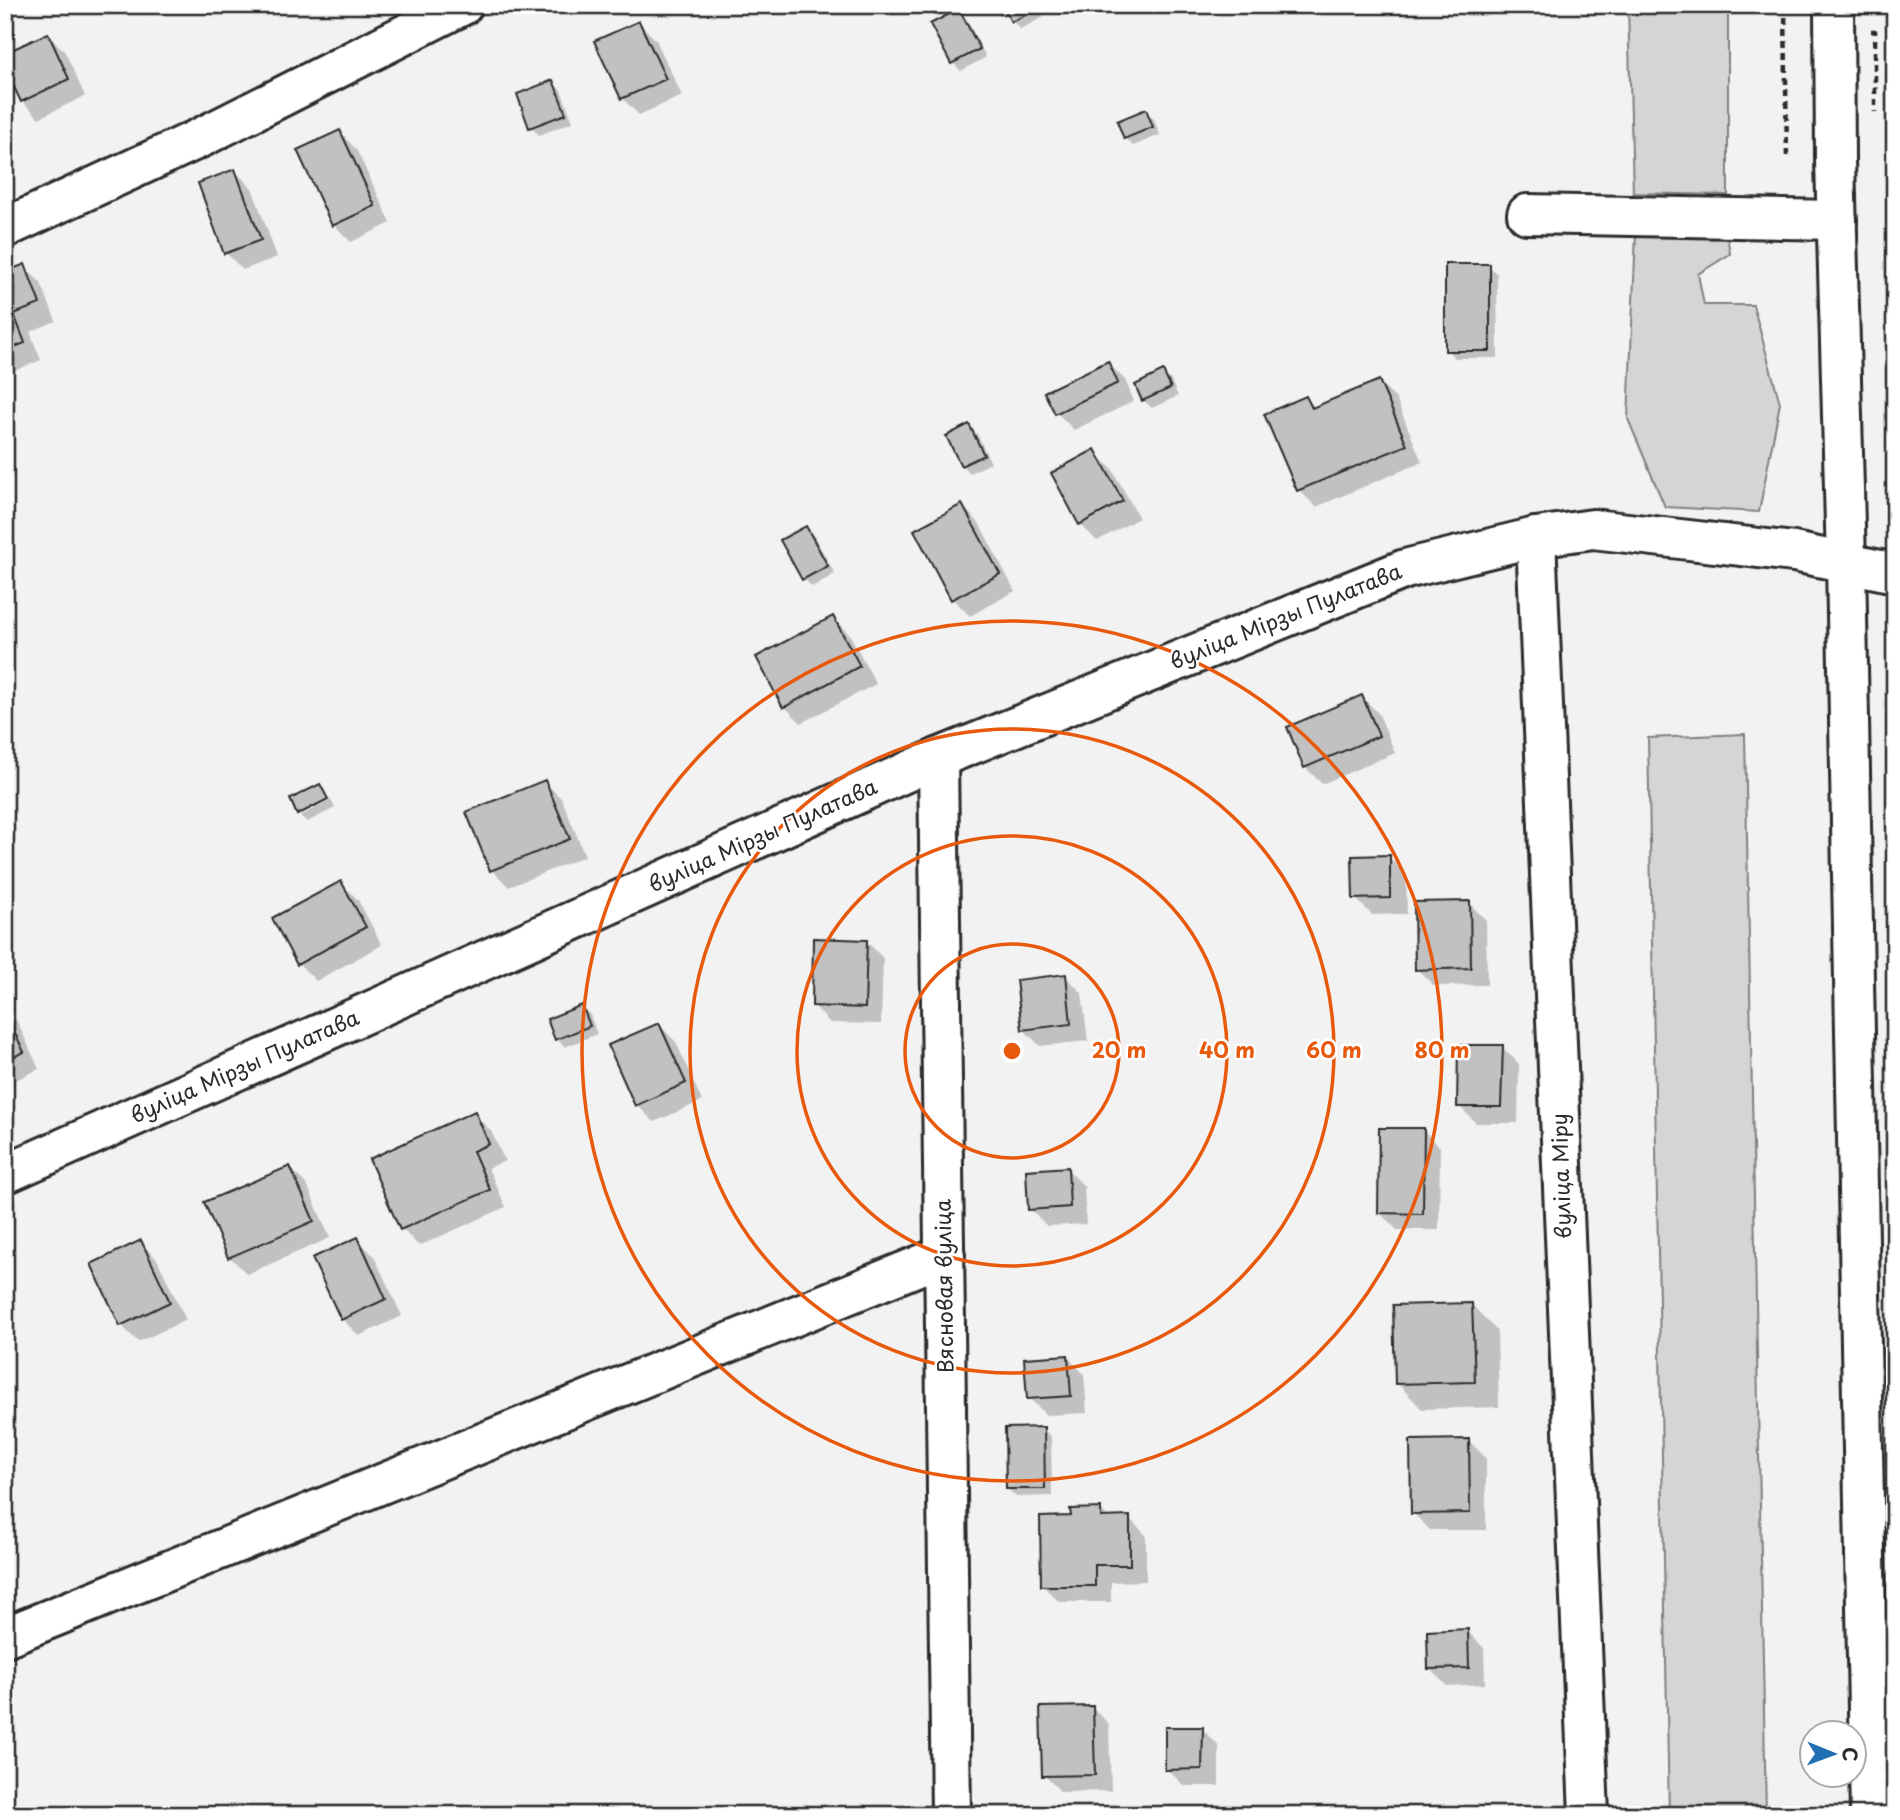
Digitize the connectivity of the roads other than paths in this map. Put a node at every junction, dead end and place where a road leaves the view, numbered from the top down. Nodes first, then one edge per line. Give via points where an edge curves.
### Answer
1 (463, 5) edge
2 (1834, 5) edge
3 (1527, 214) dead end
4 (1837, 220) junction
5 (5, 228) edge
6 (1536, 537) junction
7 (1846, 562) junction
8 (1895, 573) edge
9 (938, 758) junction
10 (5, 1174) edge
11 (945, 1255) junction
12 (5, 1637) edge
13 (951, 1815) edge
14 (1589, 1815) edge
15 (1870, 1815) edge

1 - 5 street via 200,138
2 - 4 street
3 - 4 street
4 - 7 street
6 - 7 street, вуліца Мірзы Пулатава via 1593,529
6 - 9 street, вуліца Мірзы Пулатава via 1405,569
6 - 14 street, вуліца Міру
7 - 8 street, вуліца Мірзы Пулатава
7 - 15 street
9 - 10 street, вуліца Мірзы Пулатава
9 - 11 street, Вясновая вуліца
11 - 12 street
11 - 13 street, Вясновая вуліца

